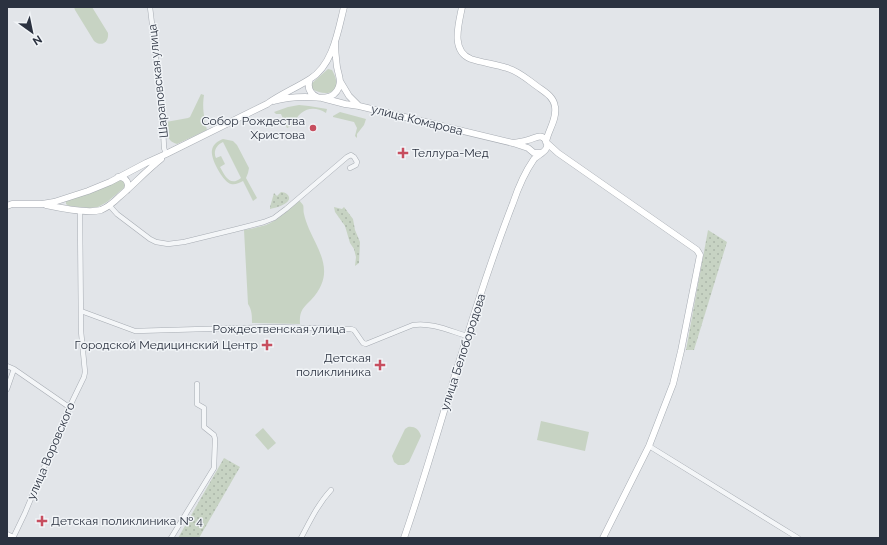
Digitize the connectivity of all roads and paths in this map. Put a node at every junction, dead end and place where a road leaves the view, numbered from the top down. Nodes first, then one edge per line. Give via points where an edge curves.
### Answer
1 (150, 7) edge
2 (344, 7) edge
3 (462, 7) edge
4 (336, 39) junction
5 (322, 69) junction
6 (339, 78) junction
7 (310, 79) junction
8 (319, 98) junction
9 (268, 104) junction
10 (359, 106) junction
11 (553, 122) junction
12 (534, 138) junction
13 (547, 142) junction
14 (513, 143) junction
15 (531, 150) junction
16 (542, 152) junction
17 (558, 153) junction
18 (166, 154) junction
19 (350, 168) dead end
20 (528, 169) junction
21 (118, 177) junction
22 (127, 190) junction
23 (66, 198) junction
24 (42, 204) junction
25 (109, 205) junction
26 (7, 206) edge
27 (70, 210) junction
28 (80, 211) junction
29 (81, 311) junction
30 (467, 336) junction
31 (7, 366) edge
32 (14, 369) junction
33 (197, 384) dead end
34 (7, 389) edge
35 (69, 408) junction
36 (649, 446) junction
37 (331, 490) dead end
38 (7, 534) edge
39 (13, 538) edge
40 (171, 538) edge
41 (301, 538) edge
42 (404, 538) edge
43 (603, 538) edge
44 (798, 538) edge

1 - 18 street, Шараповская улица
2 - 4 street
3 - 11 street via 457,34 462,52 471,59 515,71 543,90 554,103
4 - 5 street
4 - 6 street
5 - 6 street via 330,69
5 - 7 street
6 - 8 street via 335,93
6 - 10 street via 349,96
7 - 8 street via 308,87 311,93
7 - 9 street
8 - 9 street via 291,98
8 - 10 street, улица Комарова
9 - 18 street
10 - 14 street, улица Комарова
11 - 12 street
11 - 13 street
12 - 13 street via 542,137
12 - 14 street, улица Комарова
12 - 15 street via 530,144
13 - 16 street
13 - 17 street
14 - 15 street, улица Комарова
15 - 16 street via 534,153
15 - 20 street, улица Белобородова
16 - 17 street via 551,150
16 - 20 street, улица Белобородова
17 - 36 street via 700,253 676,372
18 - 21 street
18 - 22 street
19 - 25 street via 357,162 351,155 269,220 174,243 160,244 150,239
20 - 30 street, улица Белобородова via 508,215
21 - 22 street via 127,180
21 - 23 street
22 - 25 street
23 - 24 street
23 - 27 street via 65,205
24 - 26 street
24 - 27 street
25 - 28 street via 97,211
27 - 28 street
28 - 29 street, улица Воровского
29 - 30 street, Рождественская улица via 135,331 293,326 351,329 366,344 413,325 420,325
29 - 35 street, улица Воровского via 85,372
30 - 42 street, улица Белобородова
31 - 32 street
32 - 34 street
32 - 35 street
33 - 40 street via 197,404 204,408 204,427 215,439 214,468
35 - 39 street, улица Воровского
36 - 43 street
36 - 44 street
37 - 41 street via 324,497
38 - 39 street

